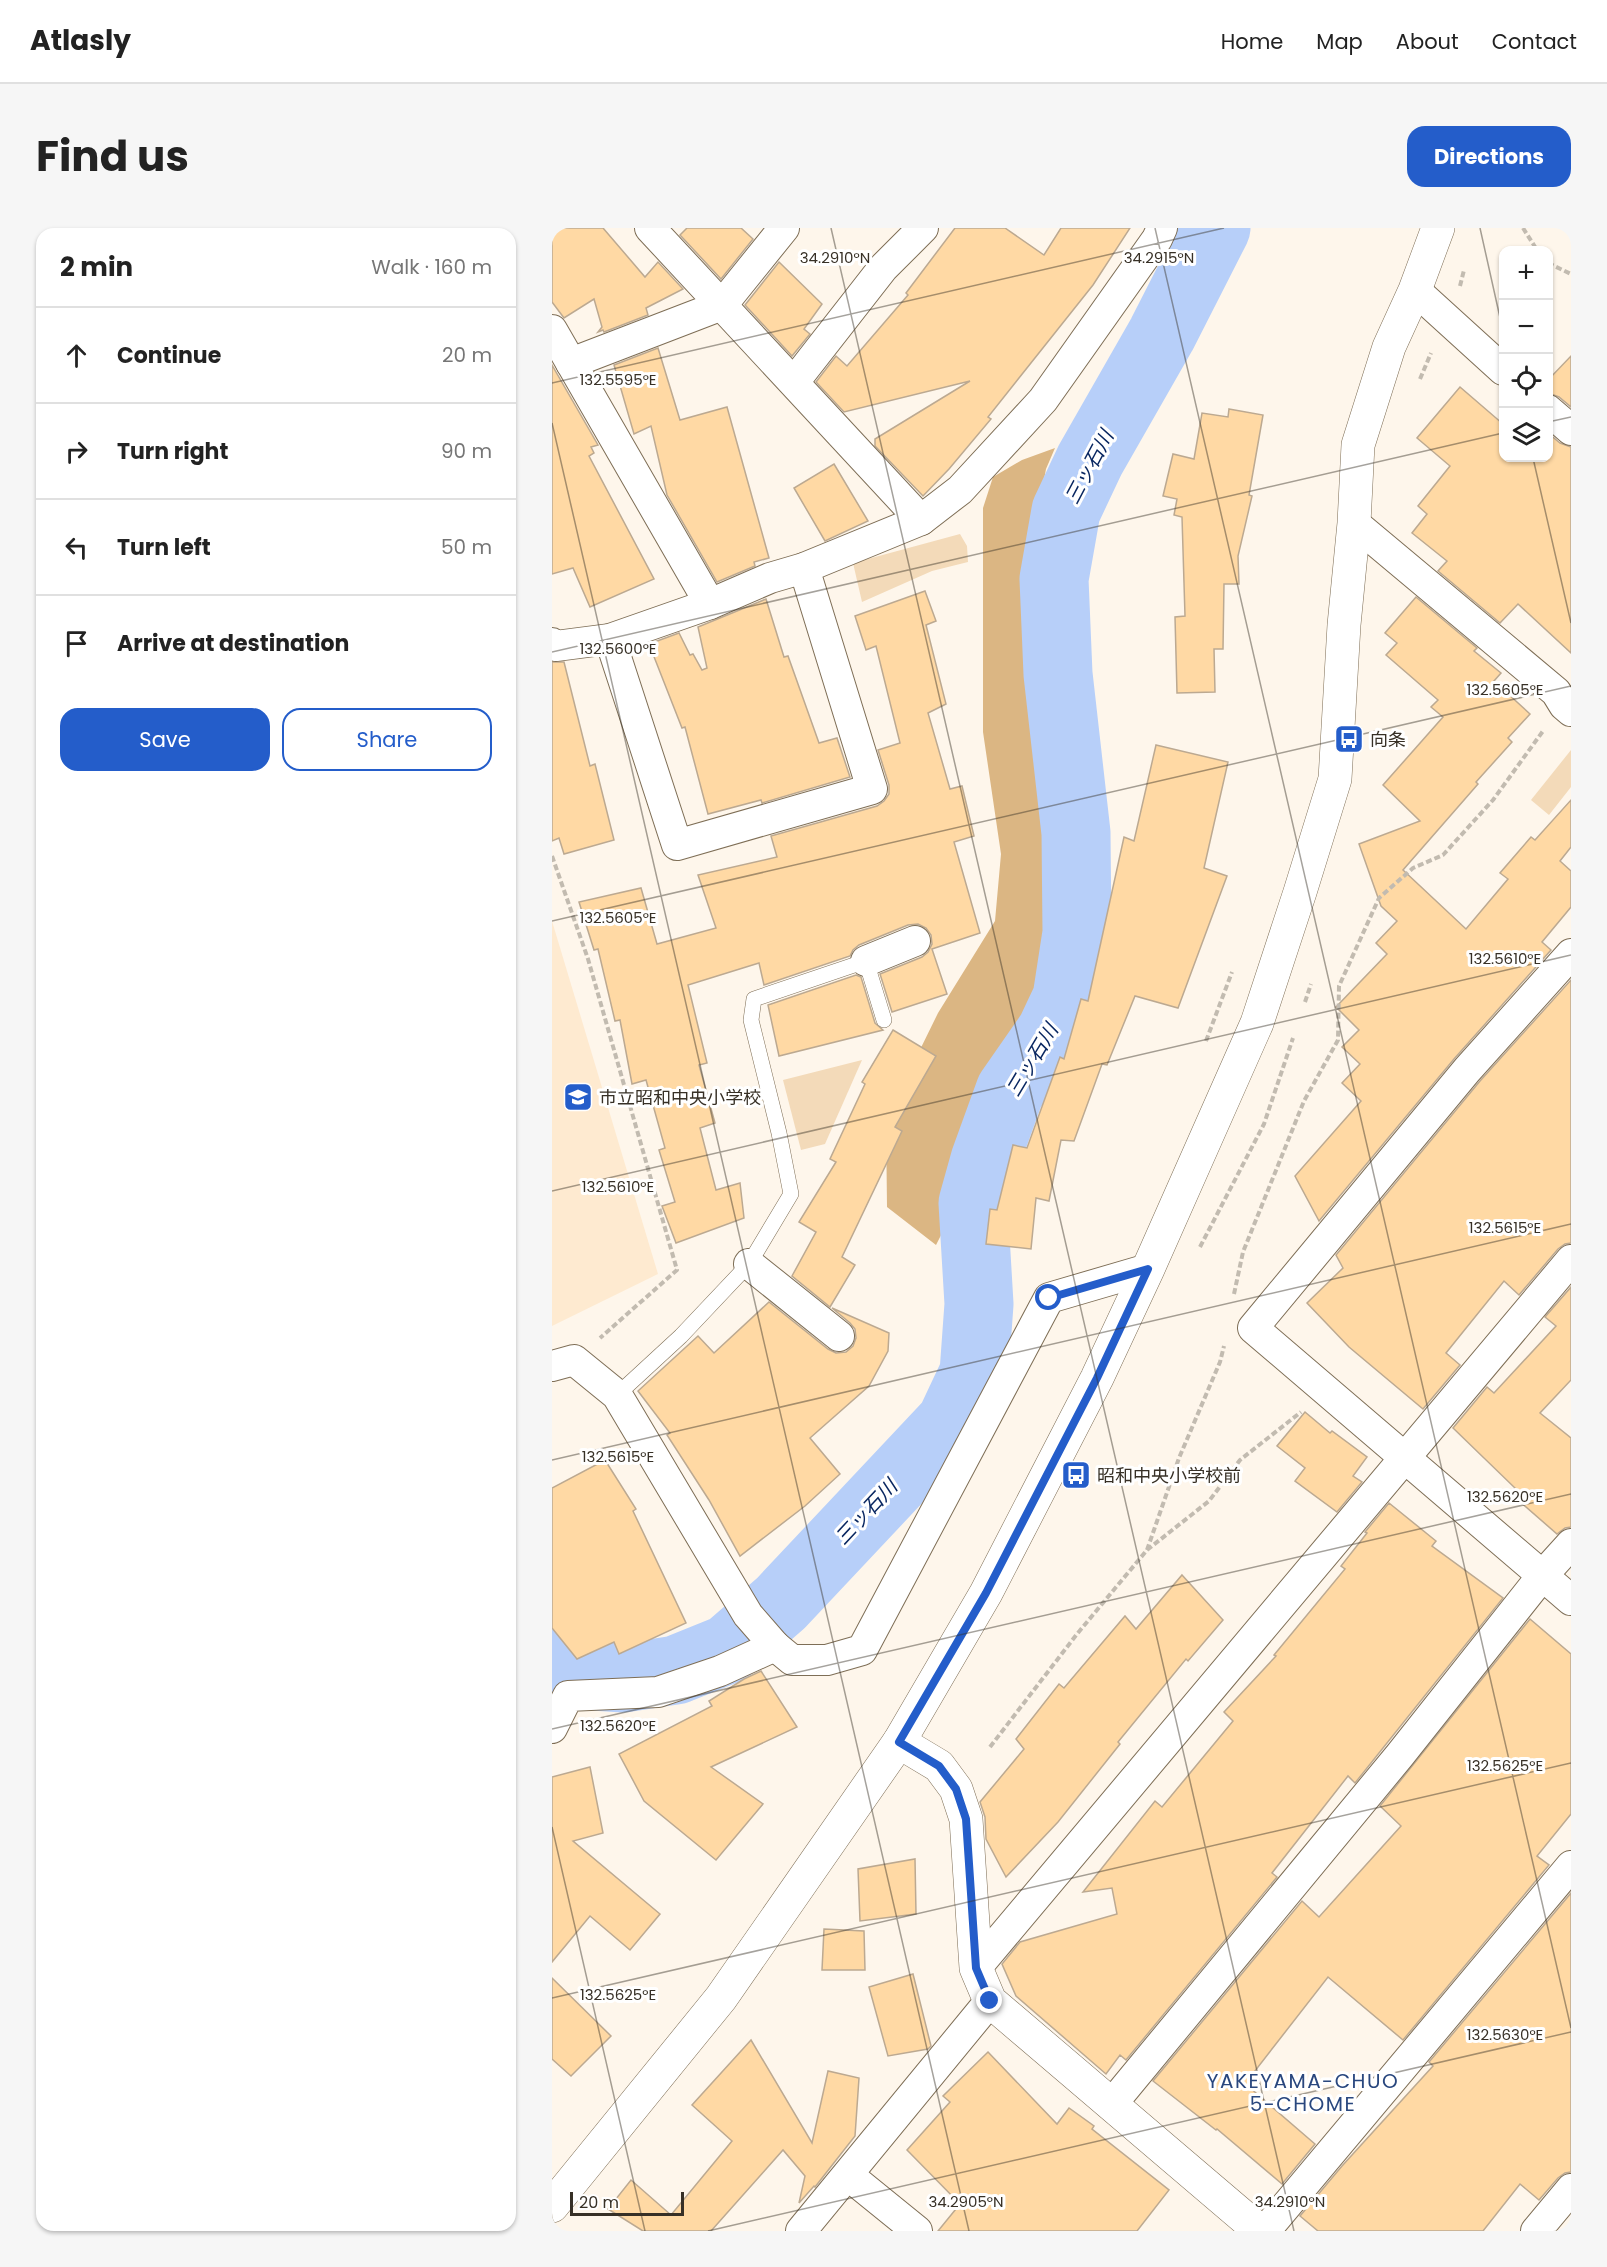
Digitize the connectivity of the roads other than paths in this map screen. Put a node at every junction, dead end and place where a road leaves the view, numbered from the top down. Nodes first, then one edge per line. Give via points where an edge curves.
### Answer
1 (650, 228) edge
2 (784, 228) edge
3 (923, 228) edge
4 (1162, 228) edge
5 (1438, 228) edge
6 (1415, 290) junction
7 (722, 305) junction
8 (552, 330) edge
9 (571, 363) junction
10 (1499, 366) edge
11 (794, 382) junction
12 (1553, 414) edge
13 (1571, 430) edge
14 (921, 520) junction
15 (1354, 523) junction
16 (804, 568) junction
17 (710, 604) junction
18 (610, 639) junction
19 (552, 643) edge
20 (1567, 708) edge
21 (915, 941) dead end
22 (1571, 954) edge
23 (866, 961) junction
24 (884, 1020) dead end
25 (1571, 1260) edge
26 (749, 1264) junction
27 (1148, 1269) junction
28 (839, 1336) dead end
29 (563, 1363) edge
30 (617, 1395) junction
31 (1404, 1458) junction
32 (1571, 1544) edge
33 (1542, 1576) junction
34 (1571, 1600) edge
35 (763, 1633) junction
36 (552, 1728) edge
37 (899, 1742) junction
38 (1571, 1866) edge
39 (976, 1968) junction
40 (990, 2001) junction
41 (1111, 2105) junction
42 (848, 2175) junction
43 (1571, 2189) edge
44 (552, 2206) edge
45 (801, 2231) edge
46 (917, 2231) edge
47 (1260, 2231) edge
48 (1265, 2231) edge
49 (1536, 2231) edge

1 - 7 street
2 - 7 street
3 - 11 street via 883,268
4 - 14 street via 1043,400 960,490
5 - 6 street
6 - 10 street
6 - 15 street via 1389,347 1358,445
7 - 9 street
7 - 11 street
8 - 9 street
9 - 17 street
11 - 14 street
12 - 13 street
14 - 16 street
15 - 20 street via 1556,692
15 - 27 street via 1335,779 1257,1023
16 - 17 street
16 - 18 street via 872,789 677,845
17 - 18 street
18 - 19 street via 556,646
21 - 23 street
22 - 31 street via 1467,1070 1253,1328
23 - 24 lane
23 - 26 lane via 754,999 751,1020 791,1194
25 - 31 street
26 - 28 street
26 - 30 lane via 681,1336
27 - 35 street via 1049,1298 862,1650 827,1660 792,1660
27 - 37 street via 1097,1378 986,1593
29 - 30 street
30 - 35 street
31 - 33 street
31 - 39 street
32 - 33 street
33 - 34 street
33 - 41 street
35 - 36 street via 720,1671 658,1692 568,1696
37 - 39 street via 939,1766 956,1789 966,1819
37 - 44 street via 720,1998
38 - 48 street
39 - 40 street
40 - 41 street
40 - 42 street
41 - 47 street
42 - 45 street
42 - 46 street
43 - 49 street

